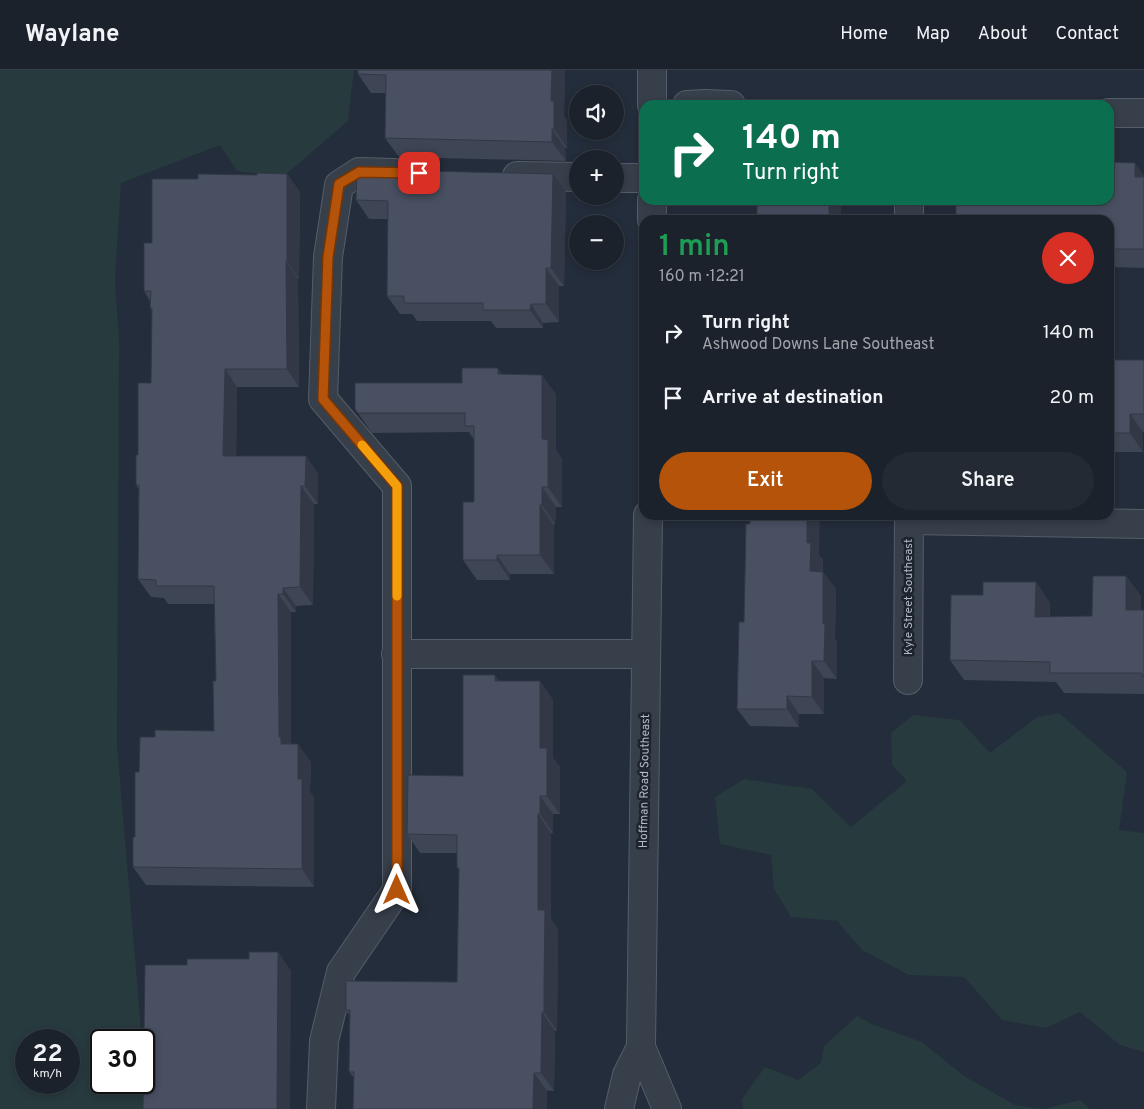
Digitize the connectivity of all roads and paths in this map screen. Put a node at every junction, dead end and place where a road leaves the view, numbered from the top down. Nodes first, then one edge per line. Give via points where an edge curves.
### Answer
1 (652, 70) edge
2 (652, 100) edge
3 (1114, 113) edge
4 (1144, 113) edge
5 (419, 173) edge
6 (488, 175) edge
7 (569, 177) edge
8 (624, 178) edge
9 (639, 178) edge
10 (648, 520) edge
11 (908, 520) edge
12 (987, 520) edge
13 (1144, 524) edge
14 (396, 654) junction
15 (646, 654) junction
16 (908, 680) dead end
17 (641, 1046) junction
18 (321, 1109) edge
19 (619, 1109) edge
20 (667, 1109) edge

1 - 2 street
3 - 4 street
5 - 14 street via 359,172 339,184 328,257 323,399 397,486
6 - 7 street
8 - 9 street
10 - 15 street, Hoffman Road Southeast
11 - 16 street, Kyle Street Southeast
12 - 13 street
14 - 15 street
14 - 18 street via 397,890 341,972 324,1041
15 - 17 street, Hoffman Road Southeast
17 - 19 street, Hoffman Road Southeast via 627,1075
17 - 20 street, Hoffman Road Southeast

